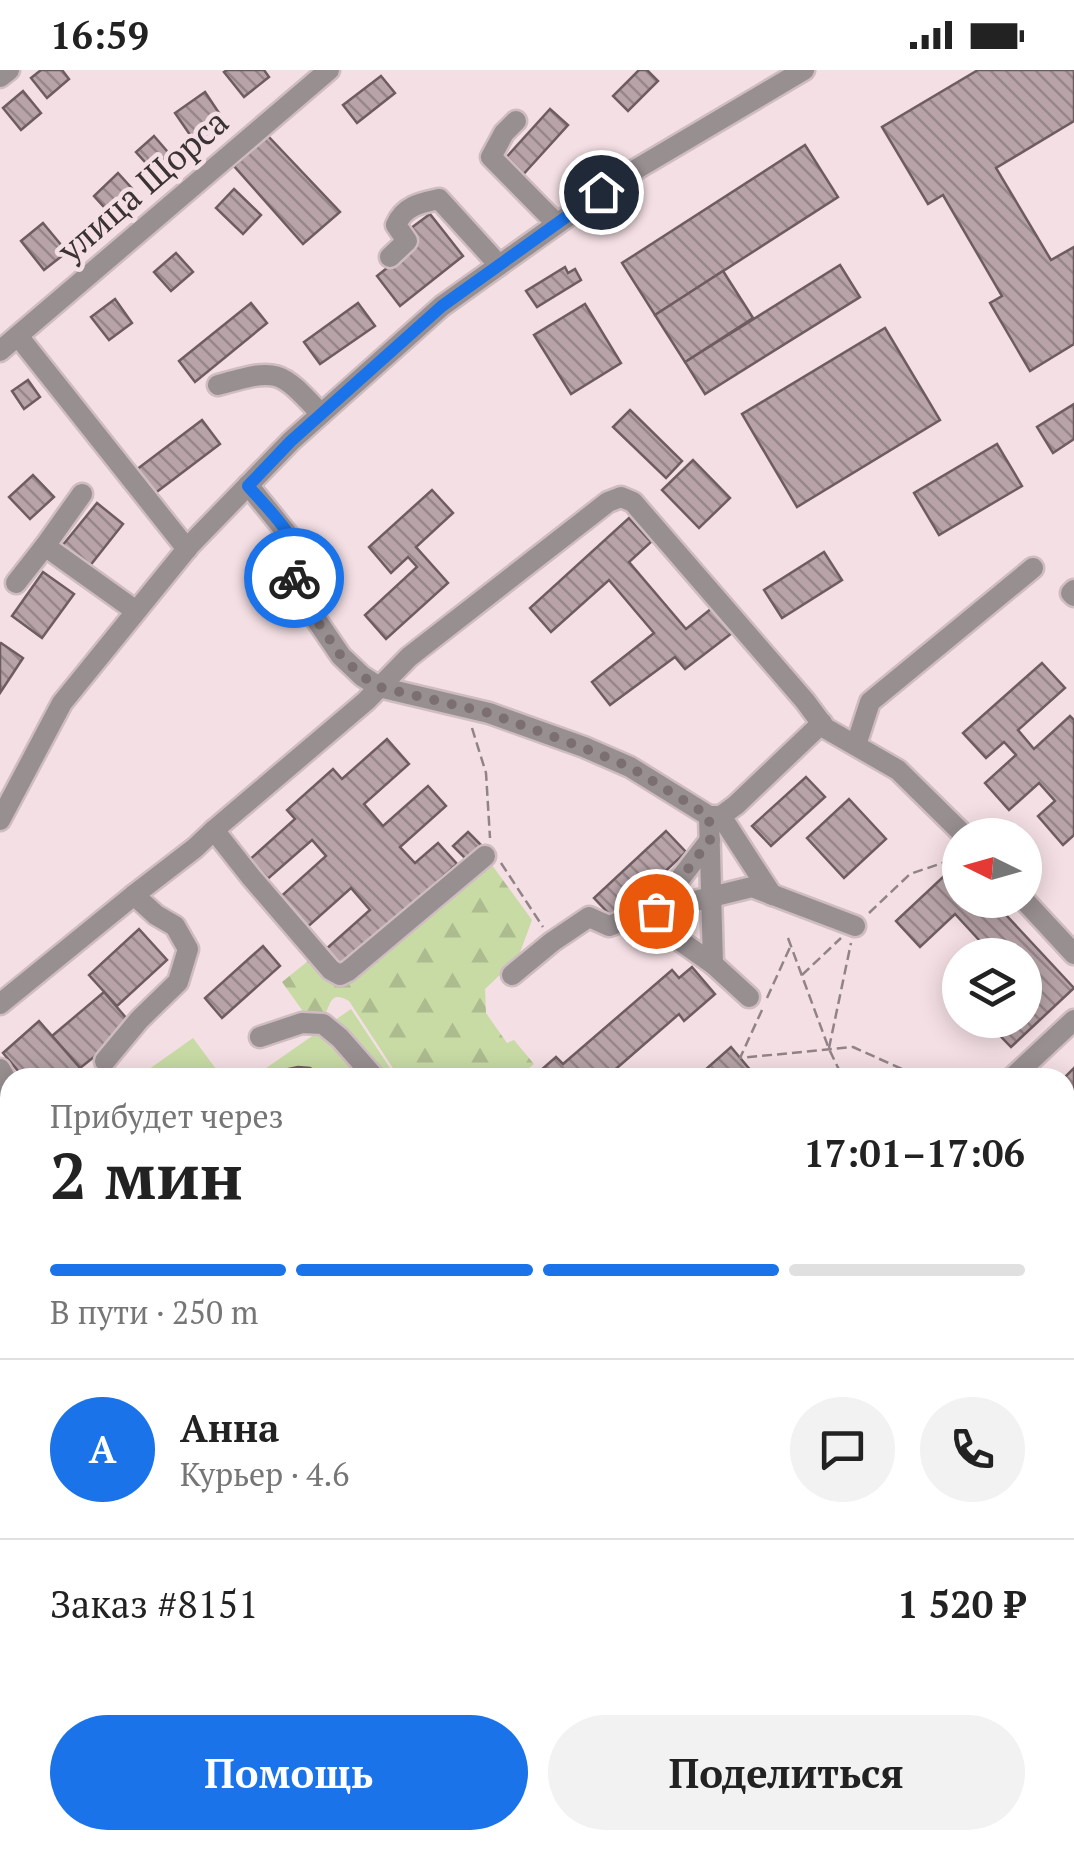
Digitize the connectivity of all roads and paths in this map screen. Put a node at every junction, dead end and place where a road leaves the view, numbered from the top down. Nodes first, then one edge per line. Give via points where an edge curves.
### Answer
1 (8, 70) edge
2 (329, 70) edge
3 (804, 70) edge
4 (0, 77) edge
5 (516, 121) dead end
6 (558, 224) junction
7 (390, 257) dead end
8 (499, 265) junction
9 (18, 336) junction
10 (0, 351) edge
11 (218, 386) dead end
12 (321, 414) junction
13 (248, 486) junction
14 (82, 494) dead end
15 (45, 546) junction
16 (186, 550) junction
17 (1032, 568) dead end
18 (16, 582) dead end
19 (136, 611) junction
20 (379, 687) junction
21 (466, 708) junction
22 (822, 724) junction
23 (856, 746) junction
24 (715, 816) junction
25 (947, 818) edge
26 (0, 820) edge
27 (214, 830) junction
28 (710, 840) junction
29 (492, 854) junction
30 (942, 863) edge
31 (772, 894) junction
32 (134, 895) junction
33 (712, 896) junction
34 (649, 912) junction
35 (1041, 918) edge
36 (855, 926) junction
37 (788, 938) dead end
38 (552, 942) junction
39 (1074, 954) edge
40 (713, 964) junction
41 (512, 975) dead end
42 (802, 975) junction
43 (750, 997) dead end
44 (0, 1004) edge
45 (1074, 1020) edge
46 (260, 1037) dead end
47 (829, 1049) junction
48 (740, 1058) dead end
49 (104, 1061) dead end
50 (366, 1068) edge
51 (839, 1068) edge
52 (900, 1068) edge
53 (1023, 1068) edge

1 - 4 street
2 - 9 street, улица Щорса
3 - 6 street via 623,177
5 - 6 street via 491,157
6 - 8 street
7 - 8 street via 407,241 398,218 415,204 438,199
8 - 12 street via 442,306
9 - 10 street, улица Щорса
9 - 16 street
11 - 12 street via 268,374 288,379
12 - 13 street
13 - 16 street
13 - 20 street via 290,536 297,553 296,590 341,656
14 - 15 street
15 - 18 street
15 - 19 street
16 - 19 street
17 - 23 street via 870,702
19 - 26 street via 62,703
20 - 21 street
20 - 22 street via 409,657 621,497 634,502
20 - 27 street
21 - 24 street via 630,767
21 - 29 path via 486,772
22 - 23 street
22 - 24 street via 736,805
23 - 25 street via 898,770
24 - 28 street
24 - 31 street
27 - 29 street via 340,974
27 - 32 street
28 - 33 street
28 - 34 street
29 - 38 path
30 - 36 path via 910,874
31 - 33 street via 752,887
31 - 36 street
32 - 44 street
32 - 49 street via 175,926 188,949 178,982
33 - 34 street
33 - 40 street
34 - 38 street via 610,926 589,918
34 - 40 street
35 - 39 street
36 - 42 path
36 - 47 path
37 - 42 path
38 - 41 street
40 - 43 street
42 - 47 path
45 - 53 street
46 - 50 street via 302,1023 323,1024
47 - 48 path
47 - 51 path
47 - 52 path via 853,1047

